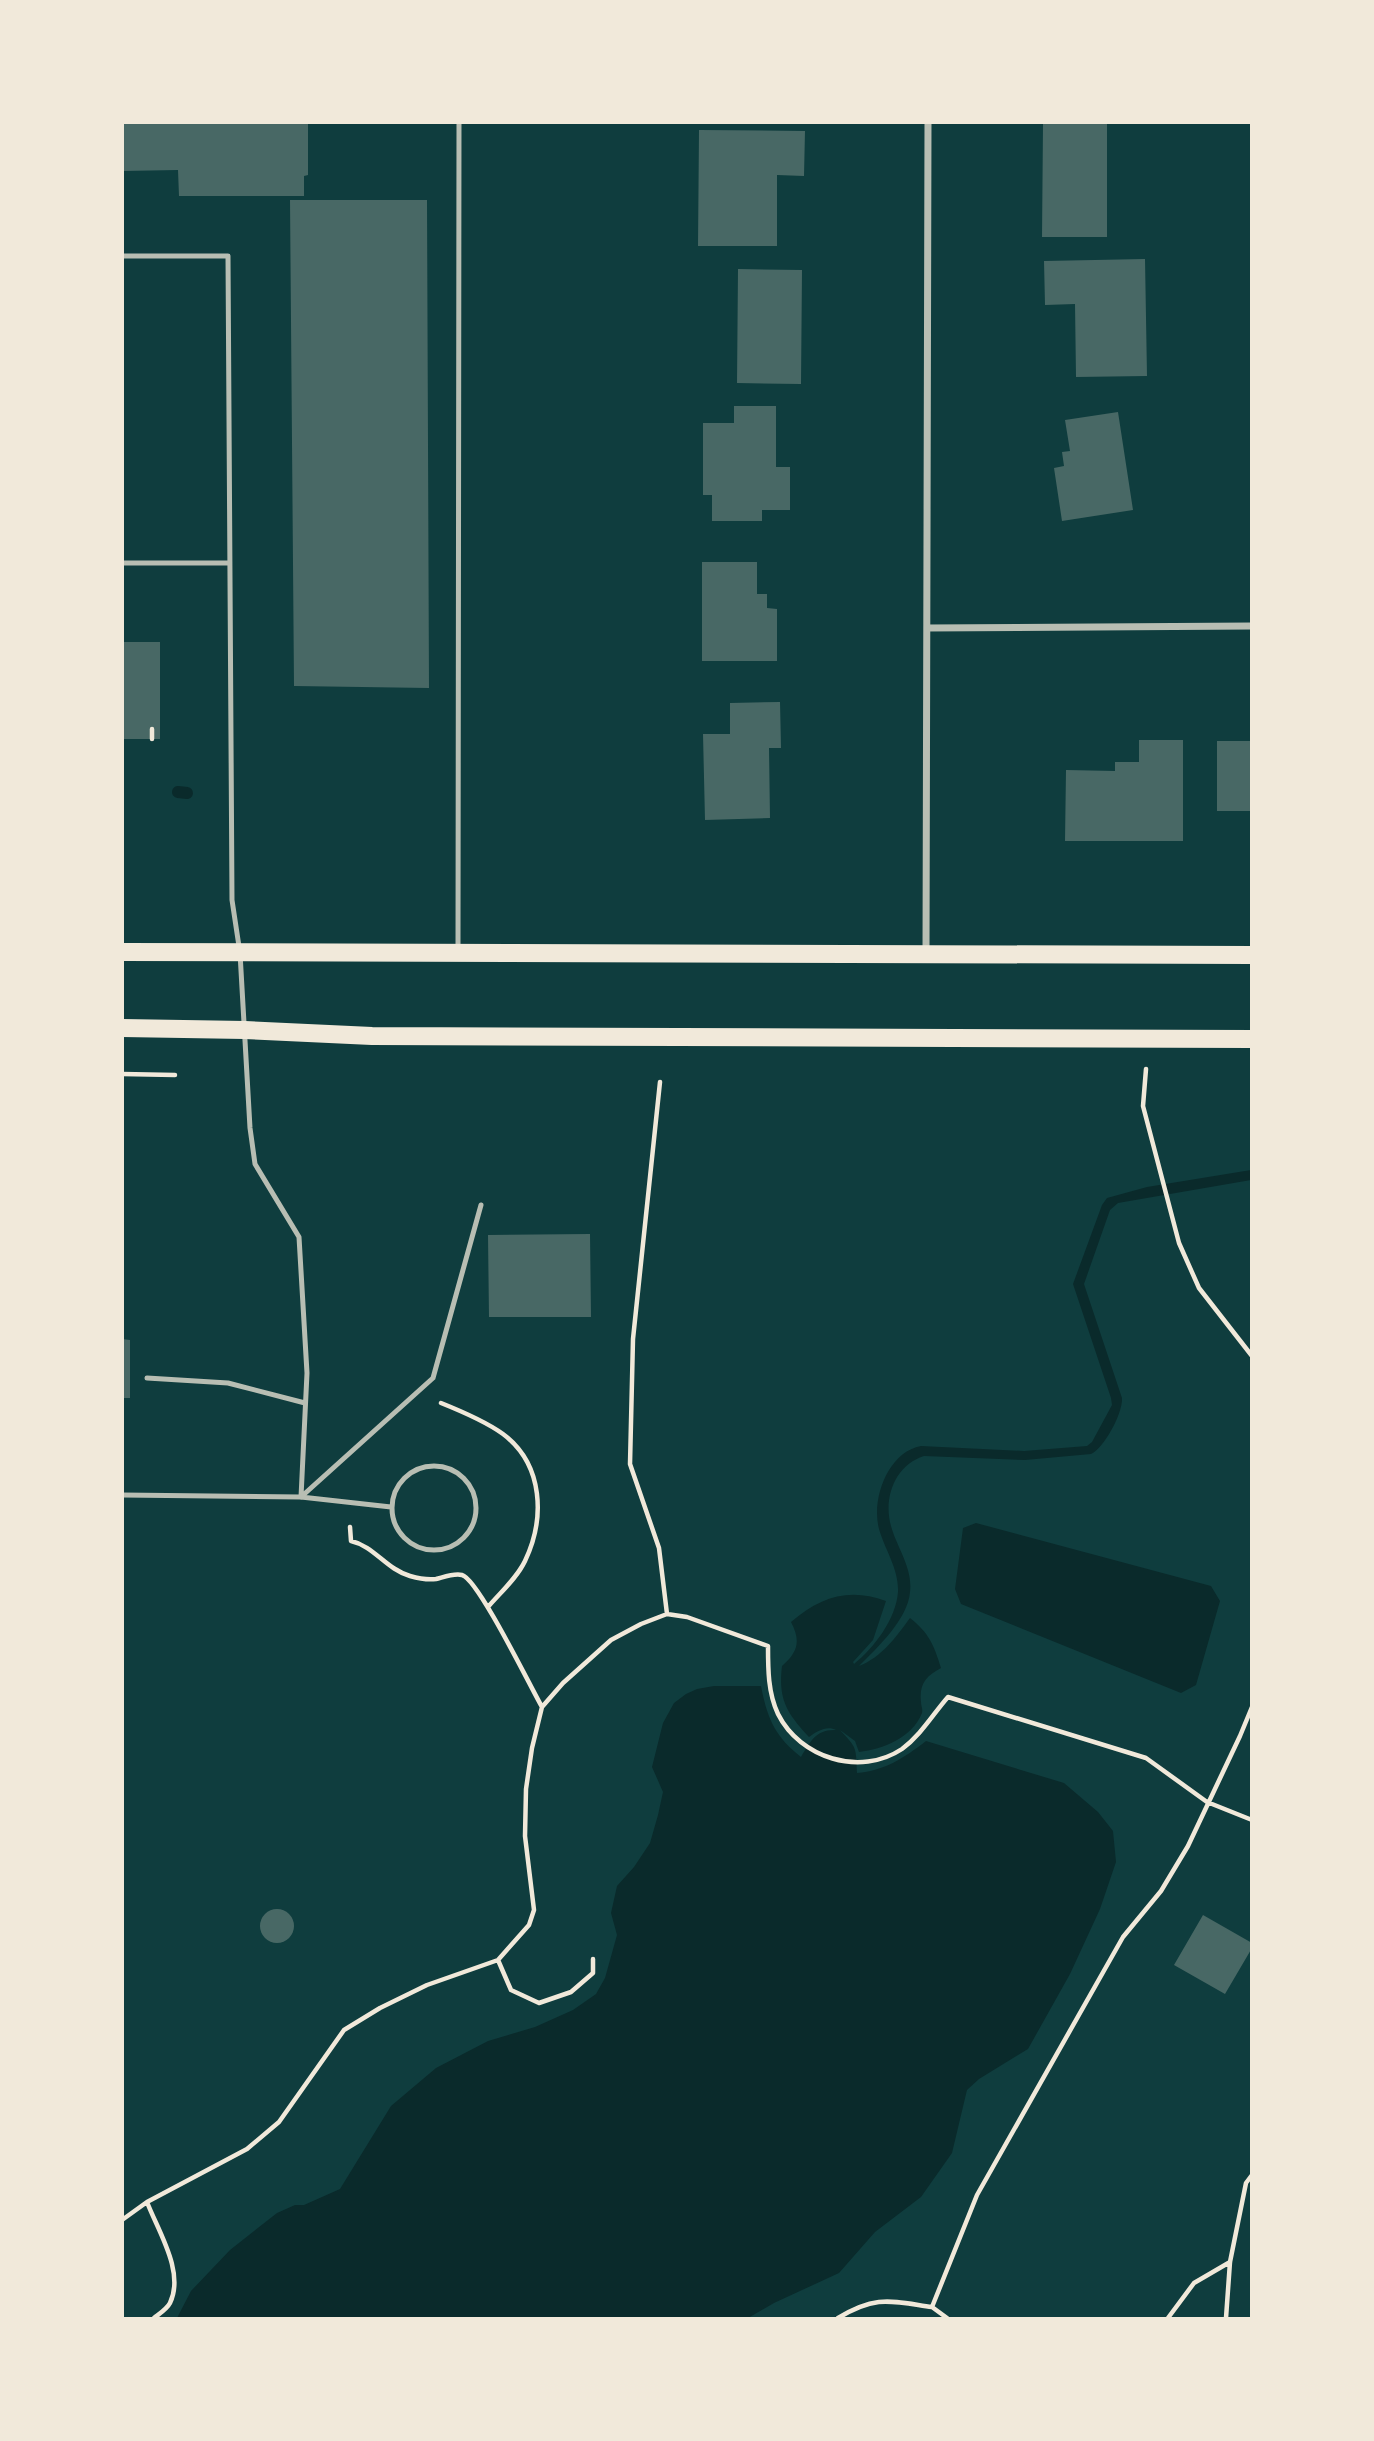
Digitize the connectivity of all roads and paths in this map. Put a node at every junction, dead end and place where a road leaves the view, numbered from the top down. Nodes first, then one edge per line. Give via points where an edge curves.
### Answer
1 (459, 122) edge
2 (928, 122) edge
3 (122, 256) edge
4 (122, 563) edge
5 (229, 563) junction
6 (1251, 626) edge
7 (927, 628) junction
8 (152, 729) dead end
9 (152, 739) dead end
10 (122, 952) edge
11 (240, 953) junction
12 (457, 953) junction
13 (1251, 955) edge
14 (926, 956) junction
15 (122, 1028) edge
16 (245, 1030) junction
17 (1152, 1040) junction
18 (1251, 1040) edge
19 (122, 1074) edge
20 (175, 1075) dead end
21 (660, 1082) dead end
22 (481, 1205) dead end
23 (1251, 1356) edge
24 (147, 1378) dead end
25 (416, 1393) junction
26 (305, 1403) junction
27 (122, 1495) edge
28 (301, 1497) junction
29 (348, 1502) junction
30 (391, 1507) junction
31 (488, 1607) junction
32 (667, 1614) junction
33 (542, 1707) junction
34 (1251, 1707) edge
35 (1207, 1802) junction
36 (1251, 1820) edge
37 (593, 1959) dead end
38 (498, 1960) junction
39 (1251, 2175) edge
40 (147, 2202) junction
41 (122, 2220) edge
42 (1230, 2262) junction
43 (932, 2307) junction
44 (155, 2319) edge
45 (838, 2319) edge
46 (947, 2319) edge
47 (1168, 2319) edge
48 (1226, 2319) edge

1 - 12 lane
2 - 7 street
3 - 5 lane via 228,256
4 - 5 lane
5 - 11 lane via 232,900
6 - 7 street
7 - 14 street
8 - 9 path
10 - 11 main road
11 - 12 main road
11 - 16 lane
12 - 14 main road
13 - 14 main road
15 - 16 main road
16 - 17 main road via 372,1036
16 - 26 lane via 255,1164 299,1237
17 - 18 main road
17 - 23 path via 1143,1105 1179,1243 1199,1288
19 - 20 path
21 - 32 path via 634,1339 629,1464 659,1548
22 - 25 lane via 433,1378
24 - 26 lane via 228,1383
25 - 28 lane
25 - 31 path via 456,1408 504,1435 524,1458 534,1480 539,1505 532,1543 524,1563
26 - 28 lane
27 - 28 lane
28 - 29 lane
29 - 30 lane
29 - 31 path via 351,1541 364,1543 391,1568 409,1576 468,1577
30 - 30 lane via 400,1533 417,1546 437,1550 463,1538 471,1527 475,1500 462,1477 450,1469 423,1467 401,1482
31 - 33 path
32 - 33 path via 611,1640
32 - 35 path via 706,1622 768,1646 771,1694 783,1722 816,1753 862,1762 881,1759 919,1734 948,1697 1146,1758
33 - 38 path via 526,1789 525,1836 534,1910 529,1925
34 - 35 path
35 - 36 path
35 - 43 path via 1181,1857 1161,1891 1123,1937 977,2195
37 - 38 path via 593,1973 571,1992 539,2003 511,1990
38 - 40 path via 427,1985 344,2030 279,2122 247,2149
39 - 42 path
40 - 41 path
40 - 44 path via 175,2283 170,2304
42 - 47 path via 1194,2283
42 - 48 path
43 - 45 path via 886,2300 860,2305
43 - 46 path

